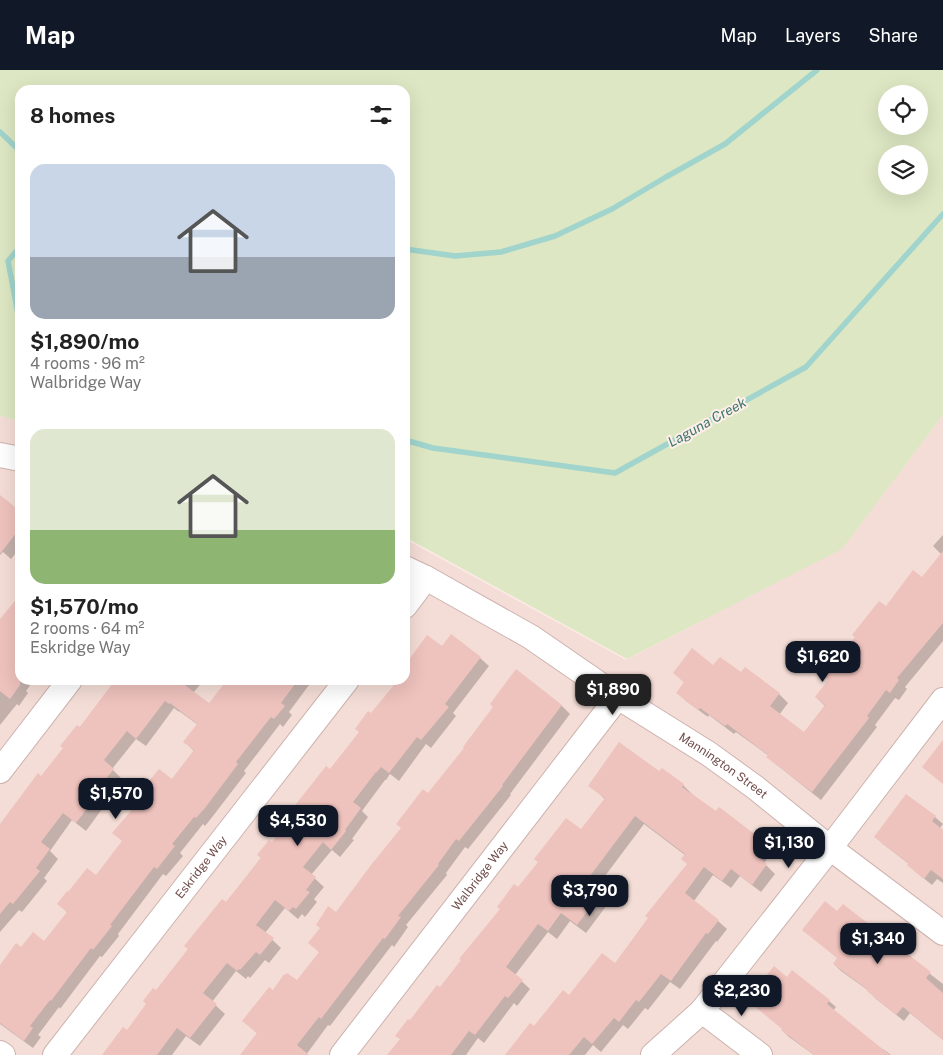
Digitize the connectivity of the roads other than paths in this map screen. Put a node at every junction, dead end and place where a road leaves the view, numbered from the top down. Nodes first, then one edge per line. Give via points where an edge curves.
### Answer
1 (0, 455) edge
2 (15, 458) edge
3 (410, 570) edge
4 (426, 578) junction
5 (410, 599) edge
6 (66, 685) edge
7 (343, 685) edge
8 (618, 697) junction
9 (943, 700) edge
10 (0, 771) edge
11 (830, 848) junction
12 (943, 933) edge
13 (702, 1011) junction
14 (55, 1055) edge
15 (342, 1055) edge
16 (653, 1055) edge
17 (760, 1055) edge

1 - 2 street
3 - 4 street, Mannington Street
4 - 5 street
4 - 8 street, Mannington Street via 531,637
6 - 10 street
7 - 14 street, Eskridge Way
8 - 11 street, Mannington Street via 709,754
8 - 15 street, Walbridge Way
9 - 11 street
11 - 12 street, Mannington Street
11 - 13 street
13 - 16 street
13 - 17 street

